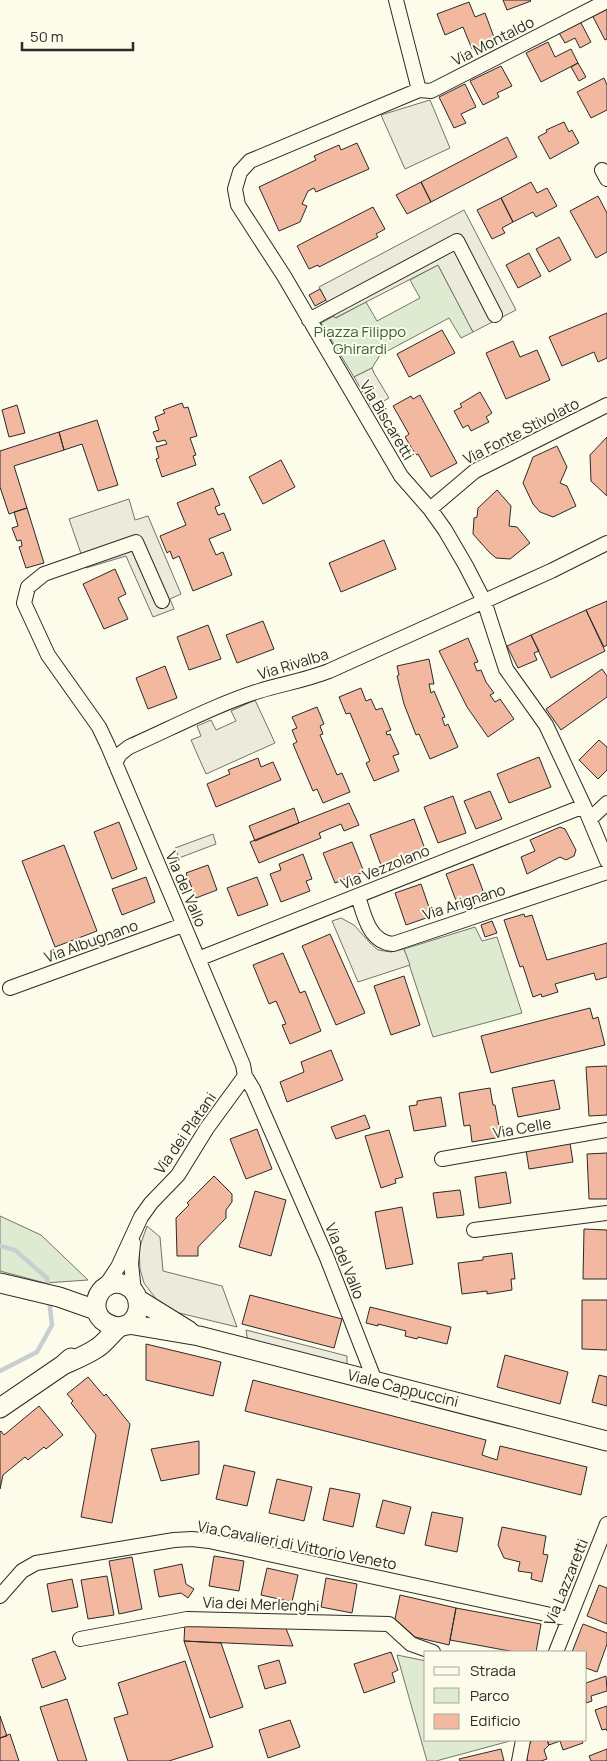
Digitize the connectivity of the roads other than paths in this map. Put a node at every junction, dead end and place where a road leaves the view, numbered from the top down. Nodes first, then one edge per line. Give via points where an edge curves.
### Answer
1 (396, 0) edge
2 (607, 1) edge
3 (419, 90) junction
4 (495, 315) dead end
5 (309, 320) junction
6 (607, 405) edge
7 (430, 508) junction
8 (607, 543) edge
9 (162, 601) dead end
10 (484, 601) junction
11 (115, 763) junction
12 (607, 803) edge
13 (584, 806) junction
14 (590, 819) junction
15 (607, 861) edge
16 (607, 872) edge
17 (358, 896) junction
18 (183, 925) junction
19 (198, 959) junction
20 (10, 988) dead end
21 (245, 1076) junction
22 (607, 1130) edge
23 (442, 1159) dead end
24 (607, 1213) edge
25 (474, 1230) dead end
26 (135, 1232) junction
27 (0, 1283) edge
28 (136, 1296) junction
29 (108, 1310) junction
30 (199, 1336) junction
31 (375, 1381) junction
32 (0, 1408) edge
33 (607, 1441) edge
34 (607, 1524) edge
35 (0, 1596) edge
36 (569, 1619) junction
37 (80, 1639) dead end
38 (430, 1651) edge
39 (556, 1651) edge
40 (523, 1741) edge
41 (519, 1761) edge

1 - 3 street
2 - 3 street, Via Montaldo via 431,91
3 - 5 street, Via Biscaretti via 250,161 240,172 234,189 238,205
4 - 5 street via 457,241
5 - 7 street, Via Biscaretti via 401,476
6 - 7 street, Via Fonte Stivolato via 475,471
7 - 10 street, Via Biscaretti via 446,530
8 - 10 street, Via Rivalba
9 - 11 street, Via del Vallo via 136,542 44,574 28,587 24,603 48,655 99,726
10 - 11 street, Via Rivalba via 329,671 261,690 217,708 129,747
10 - 13 street, Via Biscaretti via 506,669 546,725
11 - 18 street, Via del Vallo
12 - 14 street
13 - 14 street, Via Biscaretti
13 - 17 street, Via Vezzolano
14 - 15 street, Via Biscaretti
16 - 17 street, Via Arignano via 393,944 373,935
17 - 19 street, Via Vezzolano
18 - 19 street, Via del Vallo
18 - 20 street, Via Albugnano
19 - 21 street, Via del Vallo
21 - 26 street, Via dei Platani via 178,1175 140,1217
21 - 31 street, Via del Vallo via 327,1258
22 - 23 street, Via Celle
24 - 25 street
26 - 28 street, Via dei Platani via 131,1264
26 - 29 street, Via dei Platani via 118,1267
27 - 29 street, Viale Cappuccini
28 - 29 street via 139,1309 135,1318
28 - 29 street, Viale Cappuccini via 125,1285 114,1284
28 - 30 street, Viale Cappuccini
29 - 30 street, Viale Cappuccini
29 - 32 street via 90,1341 63,1365
30 - 31 street, Viale Cappuccini
31 - 33 street, Viale Cappuccini
34 - 36 street, Via Lazzaretti
35 - 36 street, Via Cavalieri di Vittorio Veneto via 22,1572 36,1563 192,1539
36 - 39 street, Via Lazzaretti
37 - 38 street, Via dei Merlenghi via 187,1619 389,1624 411,1644
40 - 41 street

